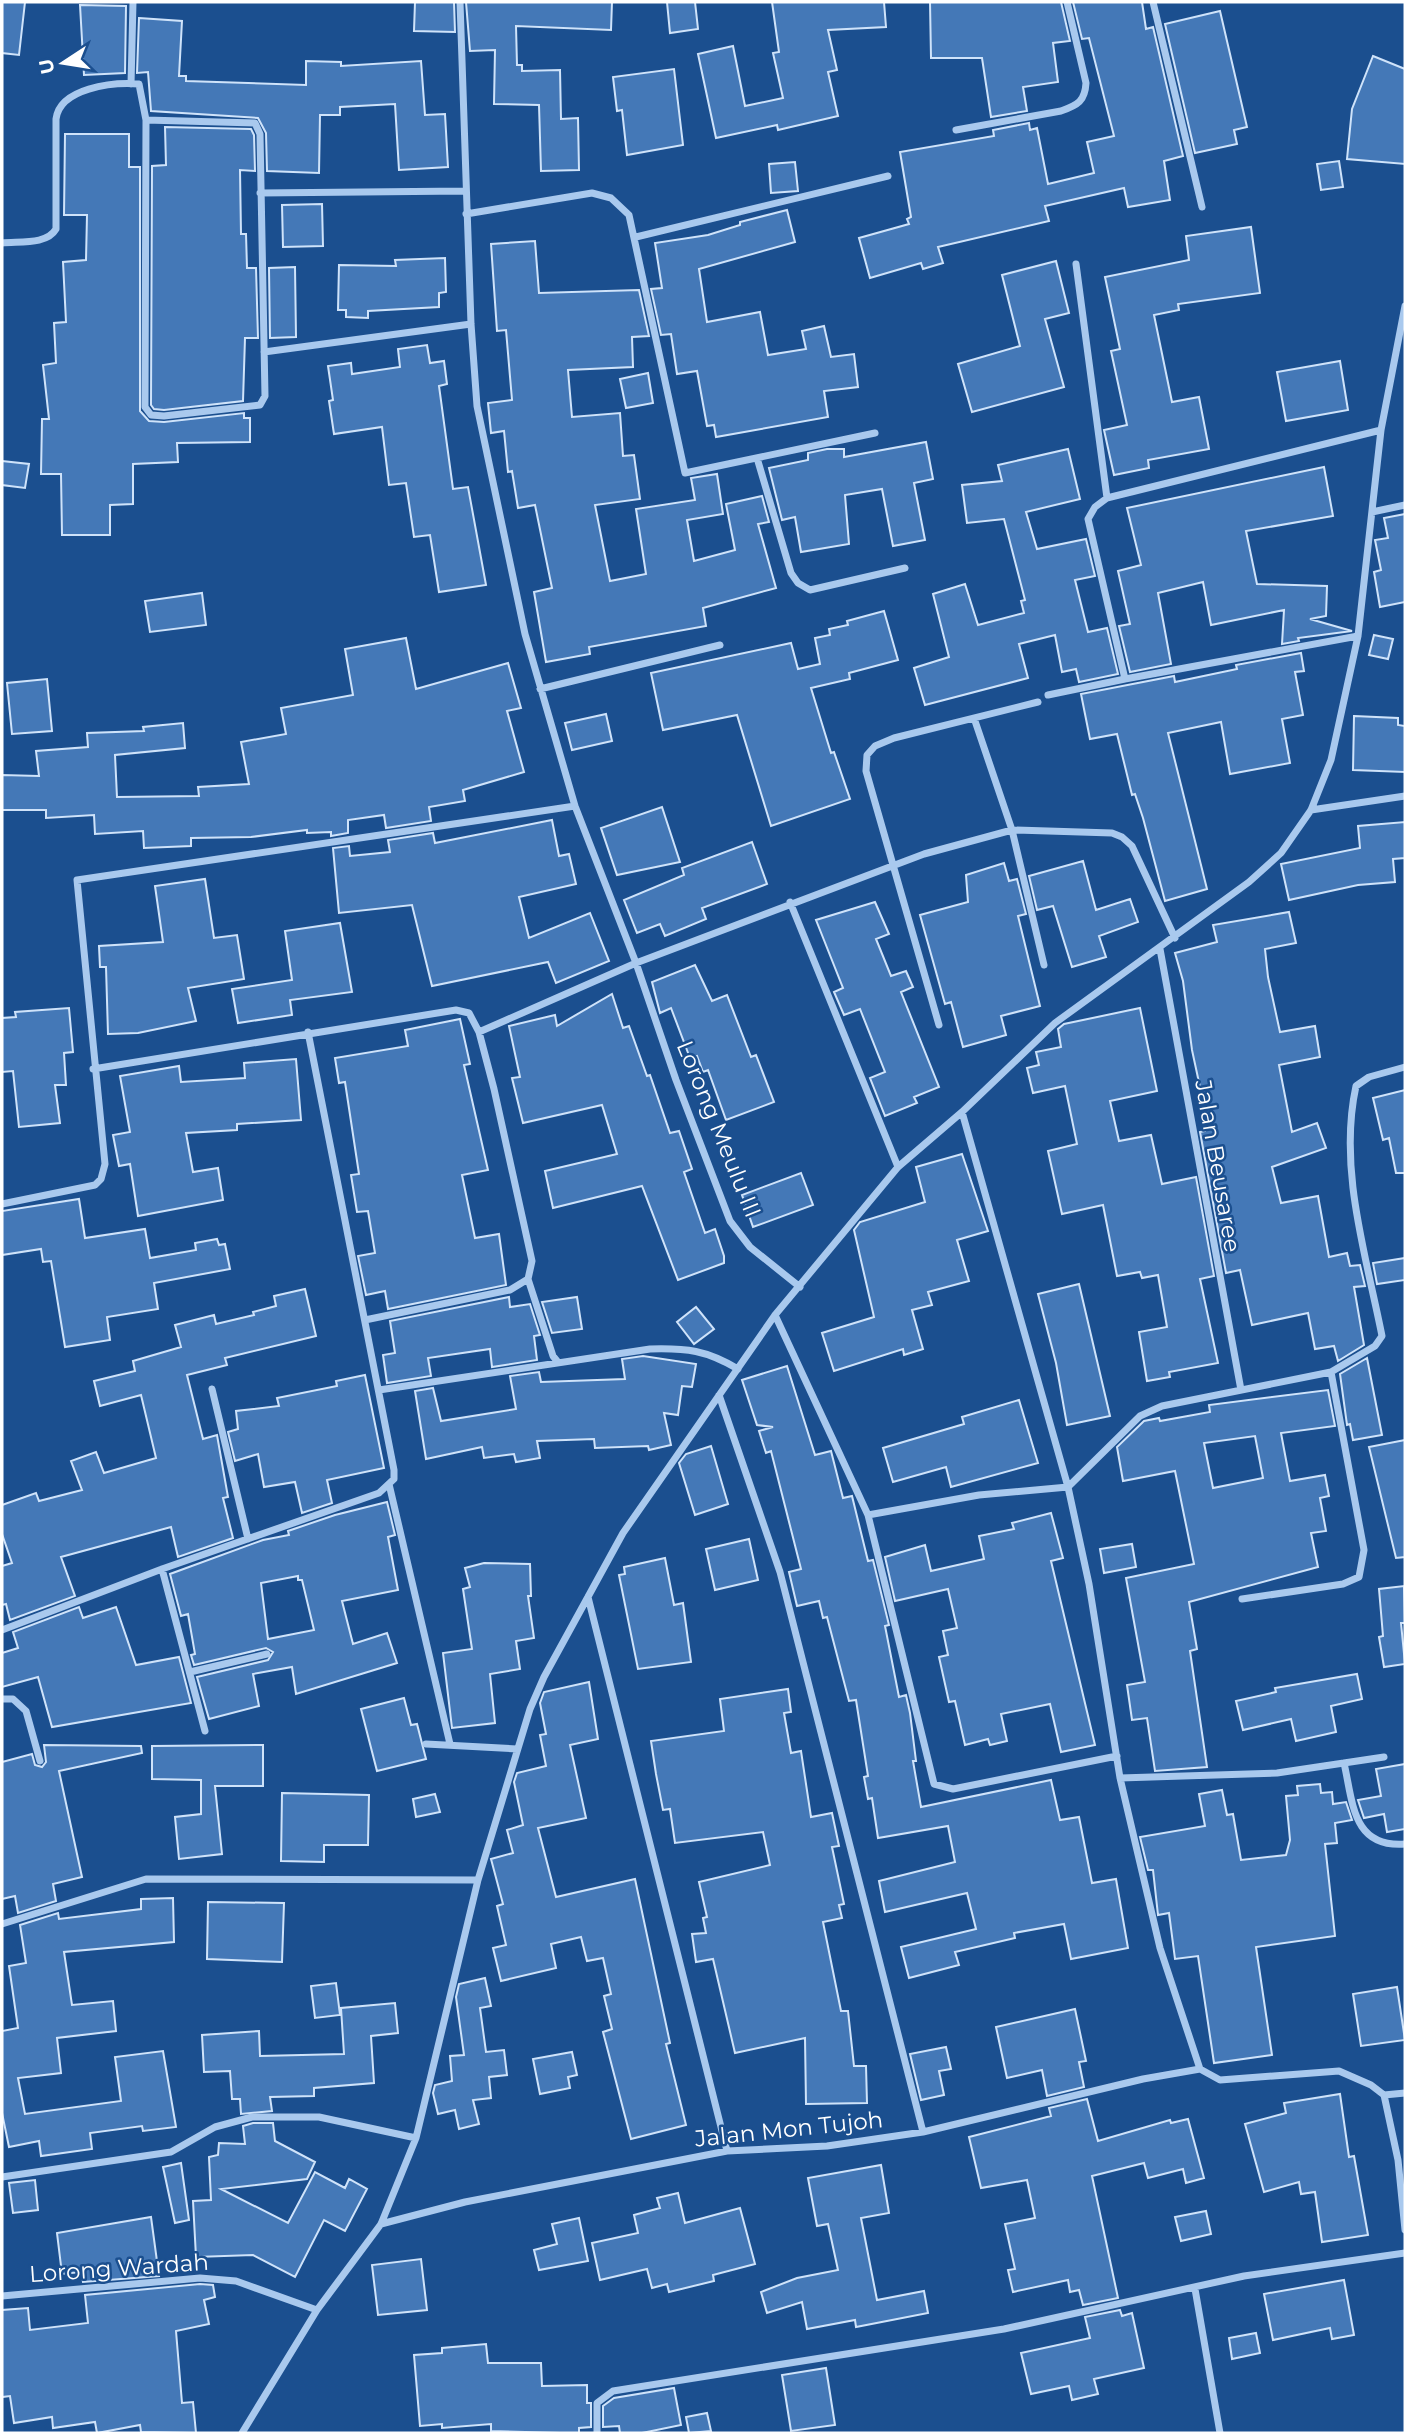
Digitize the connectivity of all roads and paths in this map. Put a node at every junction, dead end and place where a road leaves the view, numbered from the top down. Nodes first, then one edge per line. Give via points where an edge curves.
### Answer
1 (133, 2) edge
2 (460, 2) edge
3 (1067, 2) edge
4 (1153, 2) edge
5 (131, 84) junction
6 (146, 120) junction
7 (956, 130) dead end
8 (888, 176) dead end
9 (465, 191) junction
10 (260, 193) junction
11 (1202, 207) dead end
12 (466, 214) junction
13 (636, 237) junction
14 (2, 243) edge
15 (1076, 264) dead end
16 (1405, 306) edge
17 (471, 324) junction
18 (1403, 326) edge
19 (264, 352) junction
20 (1381, 430) junction
21 (875, 433) dead end
22 (757, 458) junction
23 (1107, 498) junction
24 (1405, 505) edge
25 (1372, 512) junction
26 (905, 568) dead end
27 (1358, 636) junction
28 (720, 645) dead end
29 (1125, 679) junction
30 (540, 689) junction
31 (1048, 695) dead end
32 (1038, 702) dead end
33 (974, 718) junction
34 (1405, 796) edge
35 (575, 806) junction
36 (1311, 810) junction
37 (1012, 831) junction
38 (895, 864) junction
39 (790, 902) junction
40 (1175, 938) junction
41 (1160, 949) junction
42 (636, 963) junction
43 (1044, 965) dead end
44 (939, 1025) dead end
45 (308, 1032) junction
46 (479, 1032) junction
47 (1405, 1068) edge
48 (93, 1069) junction
49 (962, 1112) junction
50 (898, 1167) junction
51 (2, 1204) edge
52 (528, 1279) junction
53 (800, 1287) junction
54 (775, 1315) junction
55 (365, 1320) junction
56 (557, 1361) junction
57 (738, 1369) junction
58 (1332, 1372) junction
59 (212, 1389) dead end
60 (379, 1390) junction
61 (1241, 1390) junction
62 (719, 1395) junction
63 (389, 1484) junction
64 (1068, 1487) junction
65 (868, 1515) junction
66 (247, 1539) junction
67 (162, 1569) junction
68 (588, 1597) junction
69 (1242, 1599) dead end
70 (2, 1630) edge
71 (267, 1654) dead end
72 (190, 1672) junction
73 (2, 1699) edge
74 (205, 1731) dead end
75 (426, 1744) dead end
76 (450, 1744) junction
77 (517, 1749) junction
78 (1117, 1756) junction
79 (1384, 1757) dead end
80 (40, 1761) dead end
81 (1344, 1763) junction
82 (1120, 1777) junction
83 (1405, 1844) edge
84 (478, 1880) junction
85 (2, 1924) edge
86 (1200, 2069) junction
87 (1405, 2093) edge
88 (1384, 2095) junction
89 (923, 2132) junction
90 (416, 2138) junction
91 (727, 2151) junction
92 (2, 2177) edge
93 (381, 2224) junction
94 (1405, 2230) edge
95 (1405, 2253) edge
96 (1195, 2289) junction
97 (2, 2296) edge
98 (317, 2311) junction
99 (242, 2433) edge
100 (597, 2433) edge
101 (1220, 2433) edge

1 - 5 street
2 - 9 street, Lorong Meulu III
3 - 7 street via 1086,83 1077,106
4 - 11 street
5 - 6 street via 142,88
5 - 14 street via 73,94 60,104 56,119 57,229 40,240
6 - 10 street via 255,123 260,134
6 - 19 street via 147,412 164,415 260,405 265,396
8 - 13 street
9 - 10 street
9 - 12 street, Lorong Meulu III
10 - 19 street
12 - 13 street via 592,193 611,198 624,209
12 - 17 street, Lorong Meulu III
13 - 22 street via 685,472
15 - 23 street
16 - 18 street
17 - 19 street
17 - 30 street, Lorong Meulu III via 477,405
18 - 20 street
20 - 23 street
20 - 25 street
21 - 22 street
22 - 26 street via 791,573 798,583 810,590
23 - 29 street via 1088,519
24 - 25 street
25 - 27 street
27 - 29 street
27 - 36 street via 1331,760
28 - 30 street
29 - 31 street
30 - 35 street, Lorong Meulu III
32 - 33 street
33 - 37 street
33 - 38 street via 894,738 867,755 870,791
34 - 36 street
35 - 42 street, Lorong Meulu III
35 - 48 street via 77,880
36 - 40 street via 1281,853
37 - 38 street
37 - 40 street via 1122,837 1132,846
37 - 43 street
38 - 39 street
38 - 44 street
39 - 42 street
39 - 50 street
40 - 41 street
41 - 49 street via 1055,1023
41 - 61 street, Jalan Beusaree
42 - 46 street
42 - 53 street, Lorong Meulu III via 730,1221 750,1247
45 - 46 street via 456,1010 469,1013
45 - 48 street
45 - 55 street
46 - 52 street via 532,1261
47 - 58 street via 1369,1077 1356,1086 1349,1117 1351,1177 1382,1336 1375,1346
48 - 51 street via 105,1164 101,1179 82,1189
49 - 50 street
49 - 64 street
50 - 53 street
52 - 55 street via 510,1290
52 - 56 street
53 - 54 street
54 - 57 street
54 - 65 street
55 - 60 street
56 - 57 street via 681,1348 712,1354
56 - 60 street
57 - 62 street
58 - 61 street
58 - 69 street via 1364,1550 1359,1577 1343,1584
59 - 66 street
60 - 63 street via 394,1470
61 - 64 street via 1162,1406 1140,1416
62 - 68 street via 623,1533
62 - 89 street via 780,1572
63 - 66 street via 379,1493
63 - 76 street
64 - 65 street via 979,1495
64 - 78 street
65 - 78 street via 934,1784 953,1789
66 - 67 street
67 - 70 street
67 - 72 street
68 - 77 street via 544,1677
68 - 91 street
71 - 72 street
72 - 74 street
73 - 80 street via 13,1699 26,1711
75 - 76 street
76 - 77 street
77 - 84 street
78 - 82 street
79 - 81 street
81 - 82 street via 1277,1773
81 - 83 street via 1356,1817 1364,1832 1382,1843
82 - 86 street via 1160,1948
84 - 85 street via 146,1879
84 - 90 street
86 - 88 street via 1220,2080 1339,2071
86 - 89 street, Jalan Mon Tujoh
87 - 88 street
88 - 94 street via 1398,2160
89 - 91 street, Jalan Mon Tujoh via 827,2147
90 - 92 street via 319,2117 251,2117 215,2127 171,2152
90 - 93 street
91 - 93 street, Jalan Mon Tujoh via 452,2205
93 - 98 street
95 - 96 street via 1244,2276
96 - 100 street via 1004,2329 612,2391 597,2403
96 - 101 street
97 - 98 street, Lorong Wardah via 200,2278 236,2281
98 - 99 street

